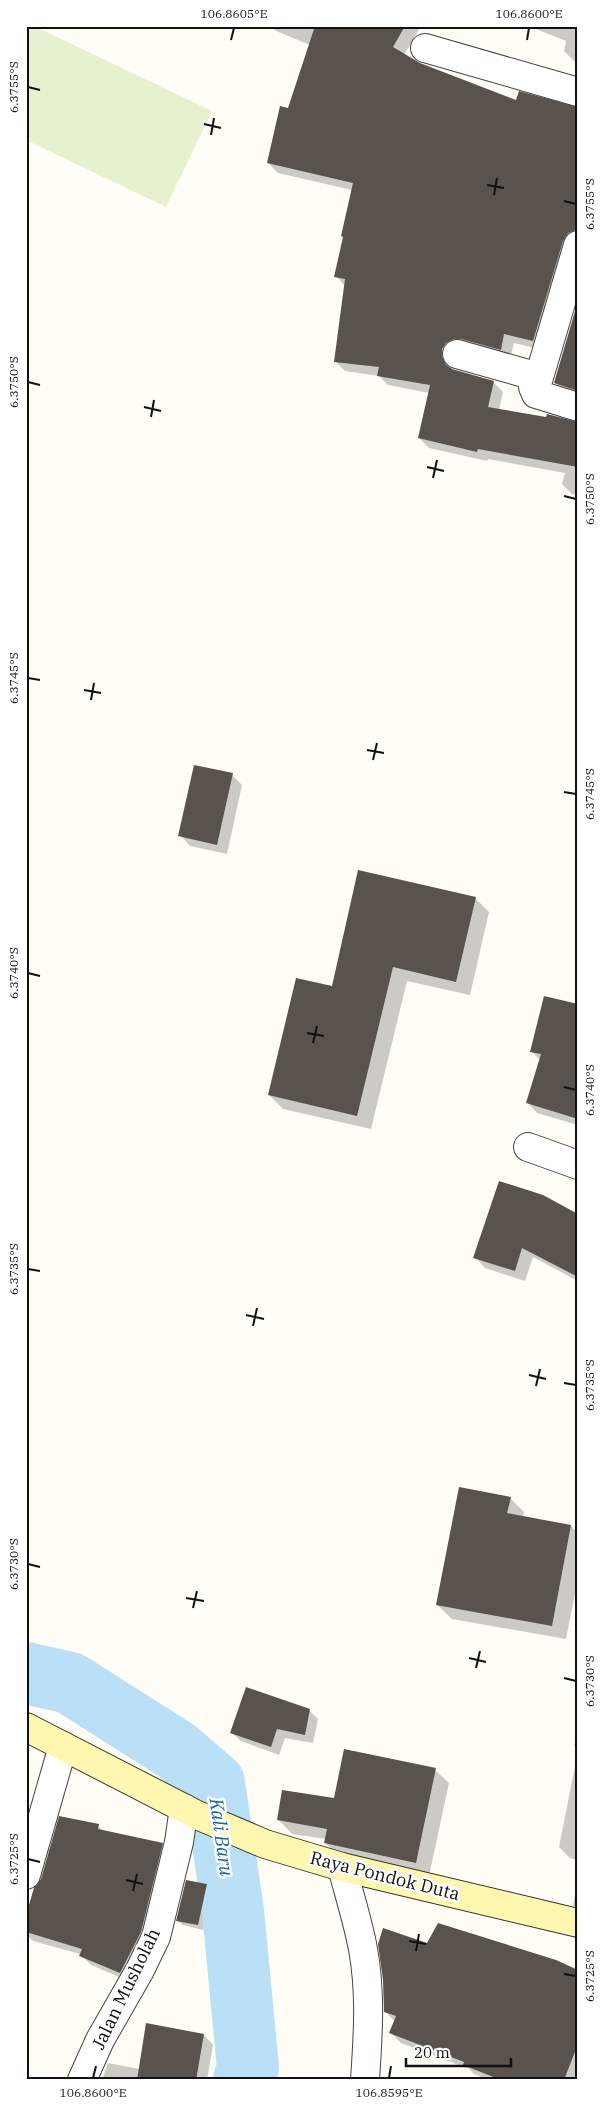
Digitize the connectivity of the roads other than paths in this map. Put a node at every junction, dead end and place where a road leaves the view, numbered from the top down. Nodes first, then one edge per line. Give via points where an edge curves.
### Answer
1 (425, 48) dead end
2 (578, 92) edge
3 (578, 244) edge
4 (457, 354) dead end
5 (534, 392) junction
6 (578, 407) edge
7 (528, 1147) dead end
8 (578, 1165) edge
9 (26, 1727) edge
10 (63, 1746) junction
11 (190, 1811) junction
12 (342, 1867) junction
13 (26, 1876) edge
14 (578, 1923) edge
15 (82, 2080) edge
16 (365, 2080) edge

1 - 2 street
3 - 5 street
4 - 5 street via 528,374 532,376
5 - 6 street
7 - 8 street
9 - 10 main road, Raya Pondok Duta
10 - 11 main road, Raya Pondok Duta
10 - 13 street
11 - 12 main road, Raya Pondok Duta via 265,1844
11 - 15 street, Jalan Musholah via 156,1938 100,2040
12 - 14 main road, Raya Pondok Duta
12 - 16 street via 363,1948 369,2024

